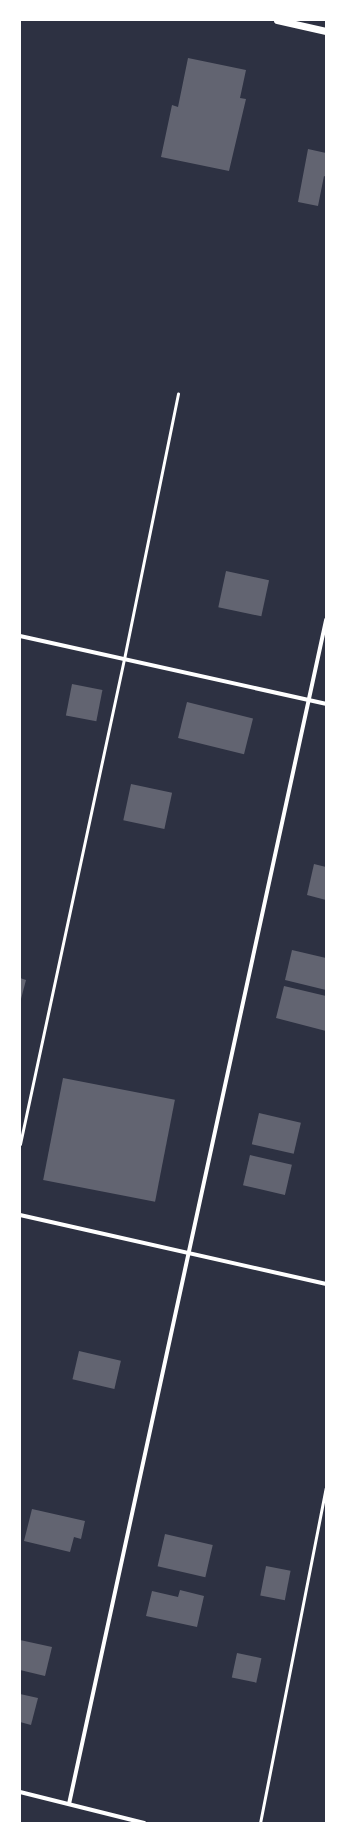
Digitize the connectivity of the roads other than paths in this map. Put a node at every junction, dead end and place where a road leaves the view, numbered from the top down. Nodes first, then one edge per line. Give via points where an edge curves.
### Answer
1 (277, 20) edge
2 (326, 31) edge
3 (178, 393) dead end
4 (326, 620) edge
5 (20, 636) edge
6 (124, 660) junction
7 (309, 700) junction
8 (326, 704) edge
9 (20, 1144) edge
10 (20, 1215) edge
11 (189, 1253) junction
12 (326, 1284) edge
13 (326, 1488) edge
14 (20, 1792) edge
15 (69, 1804) junction
16 (144, 1823) edge
17 (260, 1823) edge

1 - 2 street
3 - 6 lane
4 - 7 street
5 - 6 street
6 - 7 street
6 - 9 lane
7 - 8 street
7 - 11 street
10 - 11 street
11 - 12 street
11 - 15 street
13 - 17 lane
14 - 15 street
15 - 16 street

